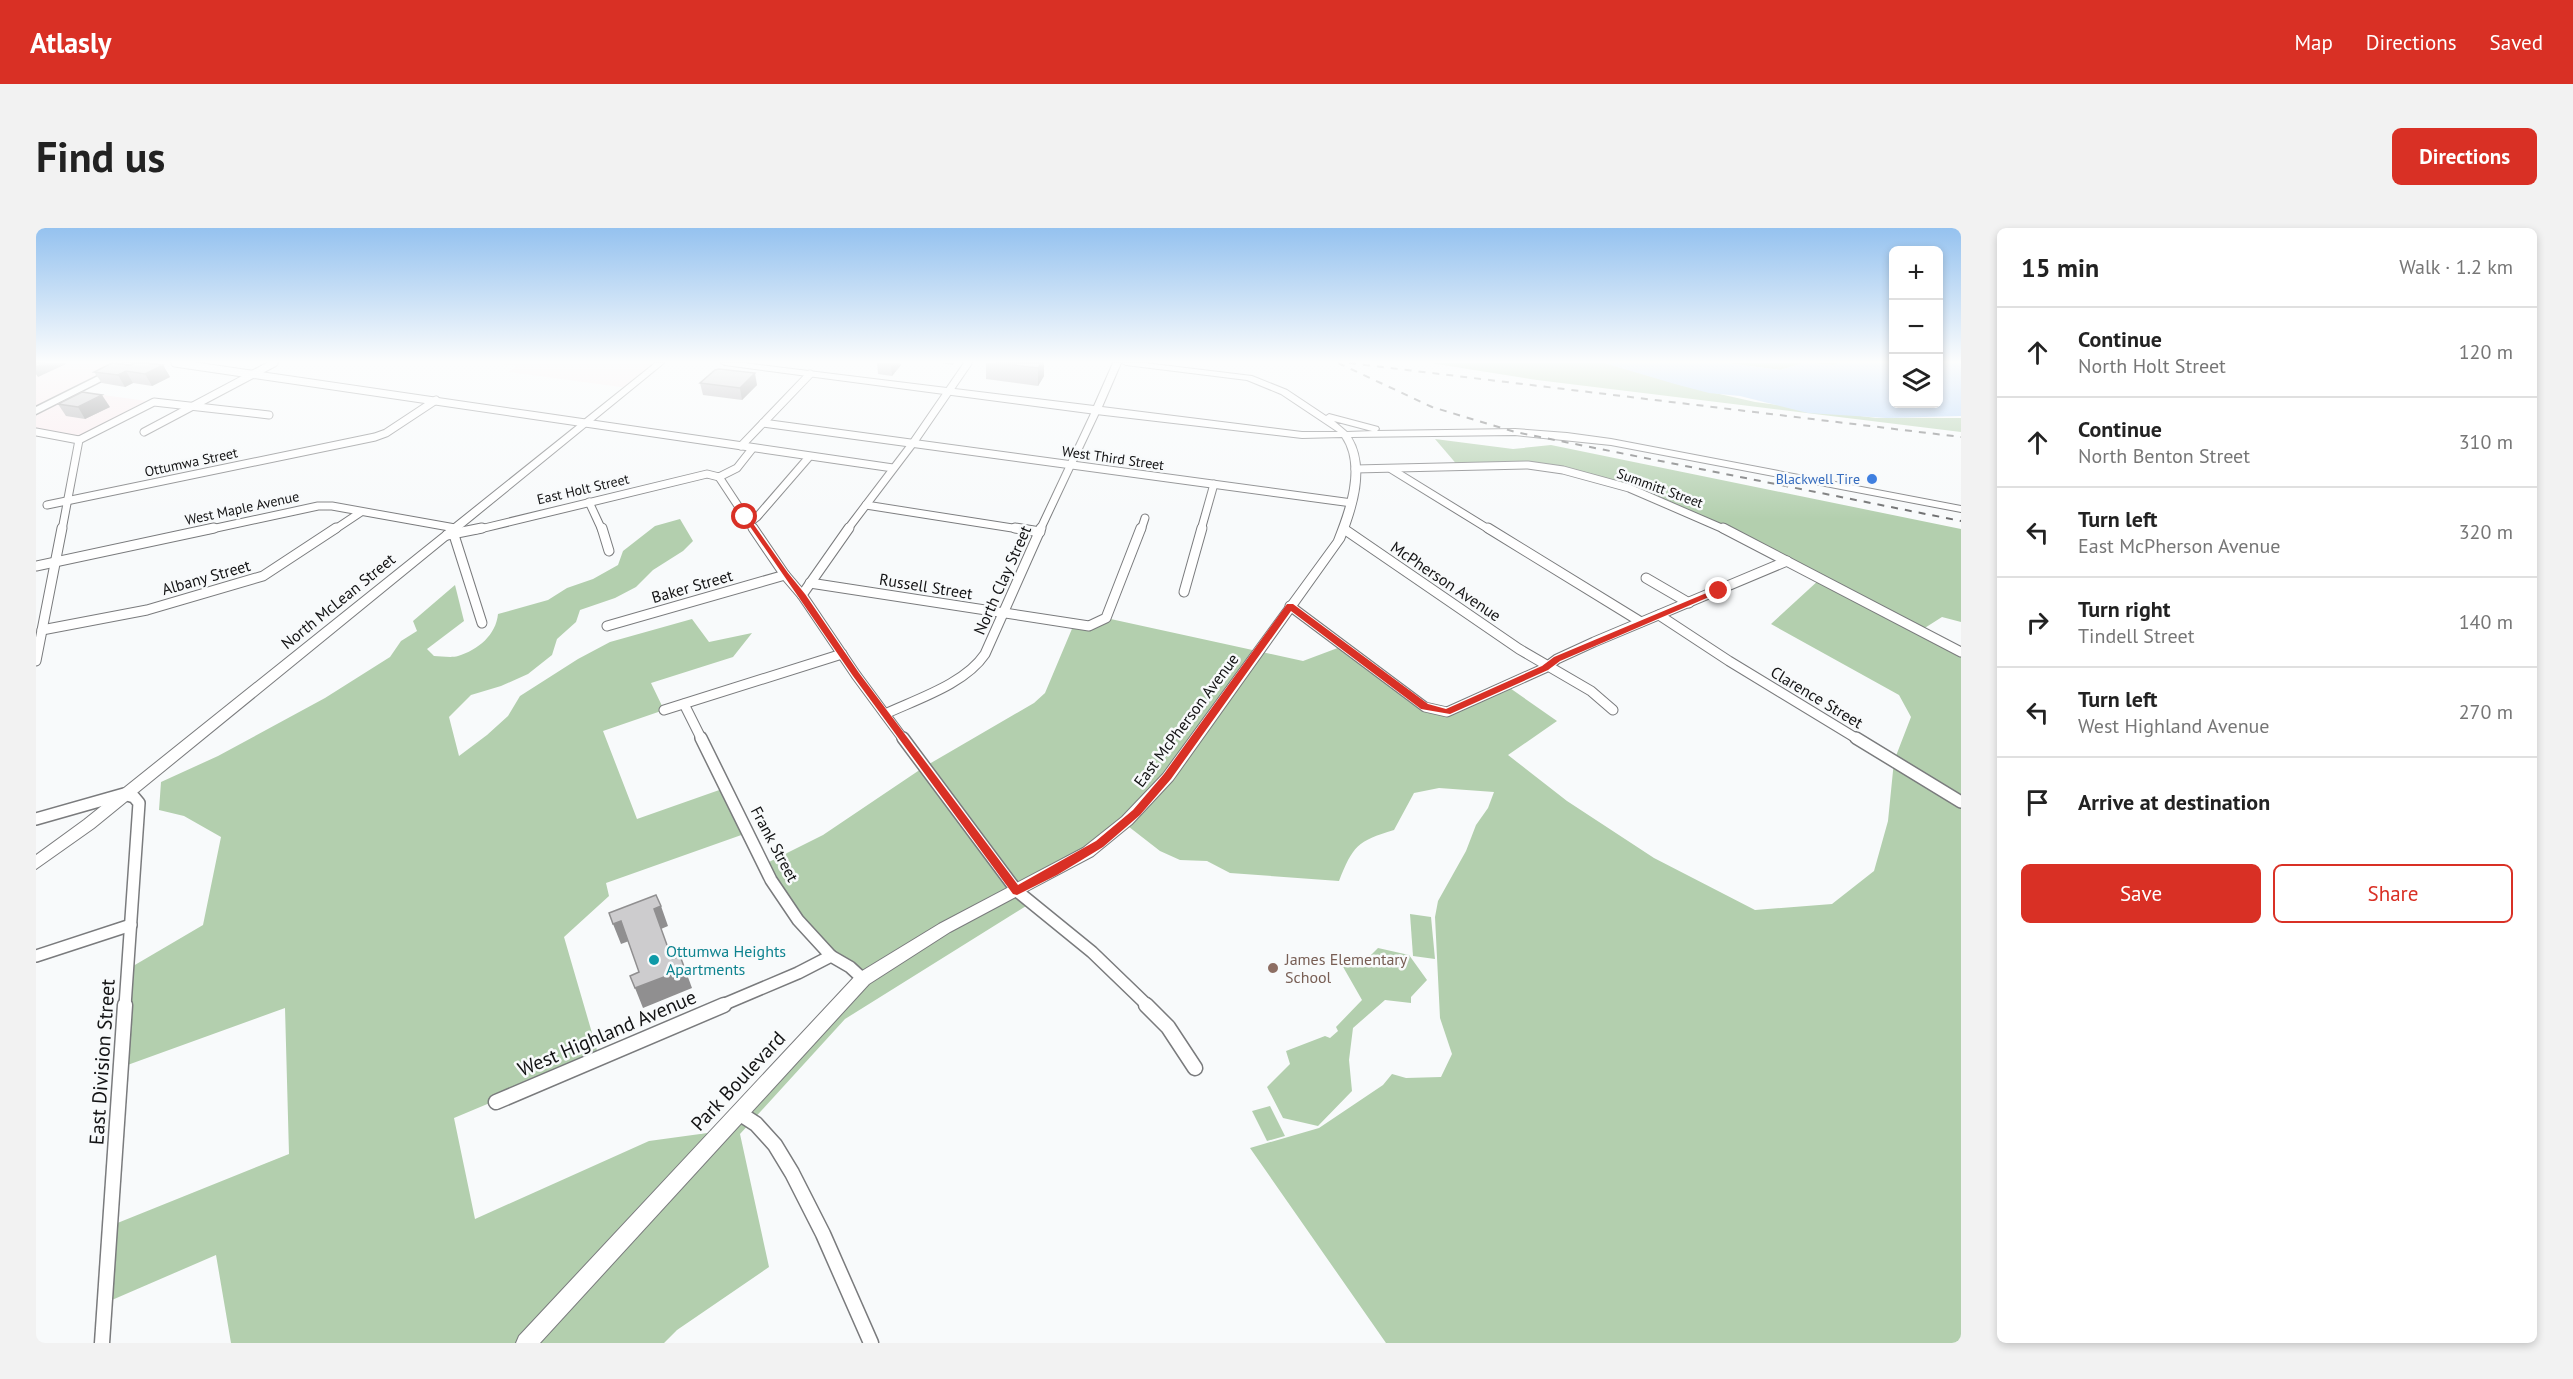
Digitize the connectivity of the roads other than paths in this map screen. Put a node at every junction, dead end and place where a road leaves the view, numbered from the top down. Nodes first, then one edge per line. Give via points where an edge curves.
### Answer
1 (129, 415) edge
2 (175, 415) edge
3 (262, 415) edge
4 (413, 415) edge
5 (529, 415) edge
6 (595, 415) edge
7 (770, 415) edge
8 (931, 415) edge
9 (1094, 415) edge
10 (1131, 415) edge
11 (1318, 415) edge
12 (1320, 415) edge
13 (1325, 415) edge
14 (269, 416) dead end
15 (763, 423) junction
16 (584, 424) junction
17 (36, 432) edge
18 (144, 432) dead end
19 (1400, 433) junction
20 (1302, 435) junction
21 (1346, 435) junction
22 (80, 440) junction
23 (913, 443) junction
24 (741, 446) junction
25 (752, 449) junction
26 (809, 457) junction
27 (1070, 465) junction
28 (893, 468) junction
29 (1355, 469) junction
30 (1391, 469) junction
31 (719, 477) junction
32 (1214, 484) junction
33 (68, 501) junction
34 (589, 502) junction
35 (1352, 503) junction
36 (47, 505) dead end
37 (866, 505) junction
38 (1961, 510) edge
39 (362, 512) junction
40 (1145, 518) dead end
41 (749, 523) junction
42 (1344, 529) junction
43 (1040, 532) junction
44 (452, 533) junction
45 (609, 551) dead end
46 (1787, 561) junction
47 (56, 562) junction
48 (36, 566) edge
49 (785, 575) junction
50 (1646, 578) dead end
51 (810, 582) junction
52 (1184, 592) dead end
53 (802, 595) junction
54 (1689, 603) junction
55 (1290, 606) junction
56 (1003, 613) junction
57 (1659, 615) junction
58 (482, 622) dead end
59 (1641, 622) junction
60 (607, 626) dead end
61 (40, 633) edge
62 (1961, 652) edge
63 (842, 654) junction
64 (36, 661) edge
65 (1548, 665) junction
66 (684, 704) junction
67 (664, 710) dead end
68 (1613, 710) dead end
69 (885, 714) junction
70 (124, 794) junction
71 (1961, 802) edge
72 (36, 819) edge
73 (36, 863) edge
74 (1017, 891) junction
75 (131, 925) junction
76 (36, 956) edge
77 (831, 956) junction
78 (863, 979) junction
79 (1195, 1068) dead end
80 (496, 1102) dead end
81 (739, 1113) junction
82 (102, 1343) edge
83 (526, 1343) edge
84 (871, 1343) edge

1 - 22 street
2 - 18 street
3 - 14 street
4 - 33 street, Ottumwa Street via 375,437
5 - 16 street
6 - 16 main road, North McLean Street
7 - 15 street
8 - 23 street
9 - 27 street, North Clay Street
10 - 20 main road
11 - 20 main road via 1323,424
12 - 21 main road
13 - 19 main road
15 - 23 street, West Third Street
15 - 24 street
16 - 24 street
16 - 44 main road, North McLean Street
17 - 22 street
19 - 21 main road
19 - 38 main road via 1515,432 1578,438
20 - 21 main road
21 - 29 main road
22 - 33 street
23 - 27 street, West Third Street
23 - 28 street
24 - 25 street
25 - 26 street
25 - 31 street via 737,468
26 - 28 street
26 - 41 street
27 - 32 street, West Third Street
27 - 43 street, North Clay Street
28 - 37 street
29 - 30 street, Summitt Street
29 - 35 main road
30 - 46 street, Summitt Street via 1550,467 1683,507
30 - 59 street
31 - 34 street, East Holt Street via 707,474
31 - 41 street
32 - 35 street, West Third Street
32 - 52 street
33 - 36 street, Ottumwa Street
33 - 47 street
34 - 44 street, East Holt Street
34 - 45 street
35 - 42 main road
37 - 43 street
37 - 51 street
39 - 44 street, West Maple Avenue
39 - 47 street, West Maple Avenue via 332,506 311,507
39 - 61 street, Albany Street via 263,576 147,610
40 - 56 street, Russell Street via 1106,618 1089,626
41 - 49 street
42 - 55 main road, East McPherson Avenue
42 - 65 street, McPherson Avenue
43 - 56 street, North Clay Street
44 - 58 street
44 - 70 main road, North McLean Street
46 - 54 street
46 - 62 street, Summitt Street
47 - 48 street, West Maple Avenue
47 - 61 street
49 - 53 street
49 - 60 street, Baker Street
50 - 54 street
51 - 53 street
51 - 56 street, Russell Street
53 - 63 street
54 - 57 street
55 - 65 street via 1435,711 1447,712
55 - 74 main road, East McPherson Avenue via 1168,777 1137,812 1099,844
56 - 69 street, North Clay Street via 973,671
57 - 59 street
57 - 71 street, Clarence Street
59 - 65 street
61 - 64 street
63 - 66 street
63 - 69 street
65 - 68 street, McPherson Avenue via 1591,691
66 - 67 street
66 - 77 street, Frank Street via 771,880 798,920
69 - 74 street
70 - 72 street
70 - 73 main road, North McLean Street
70 - 75 street, East Division Street via 139,803
74 - 78 main road, Park Boulevard via 900,953
74 - 79 street via 1128,986 1168,1027
75 - 76 street
75 - 82 street, East Division Street
77 - 78 street, Frank Street
77 - 80 street, West Highland Avenue
78 - 81 main road, Park Boulevard
81 - 83 main road, Park Boulevard
81 - 84 street via 756,1124 775,1145 792,1173

